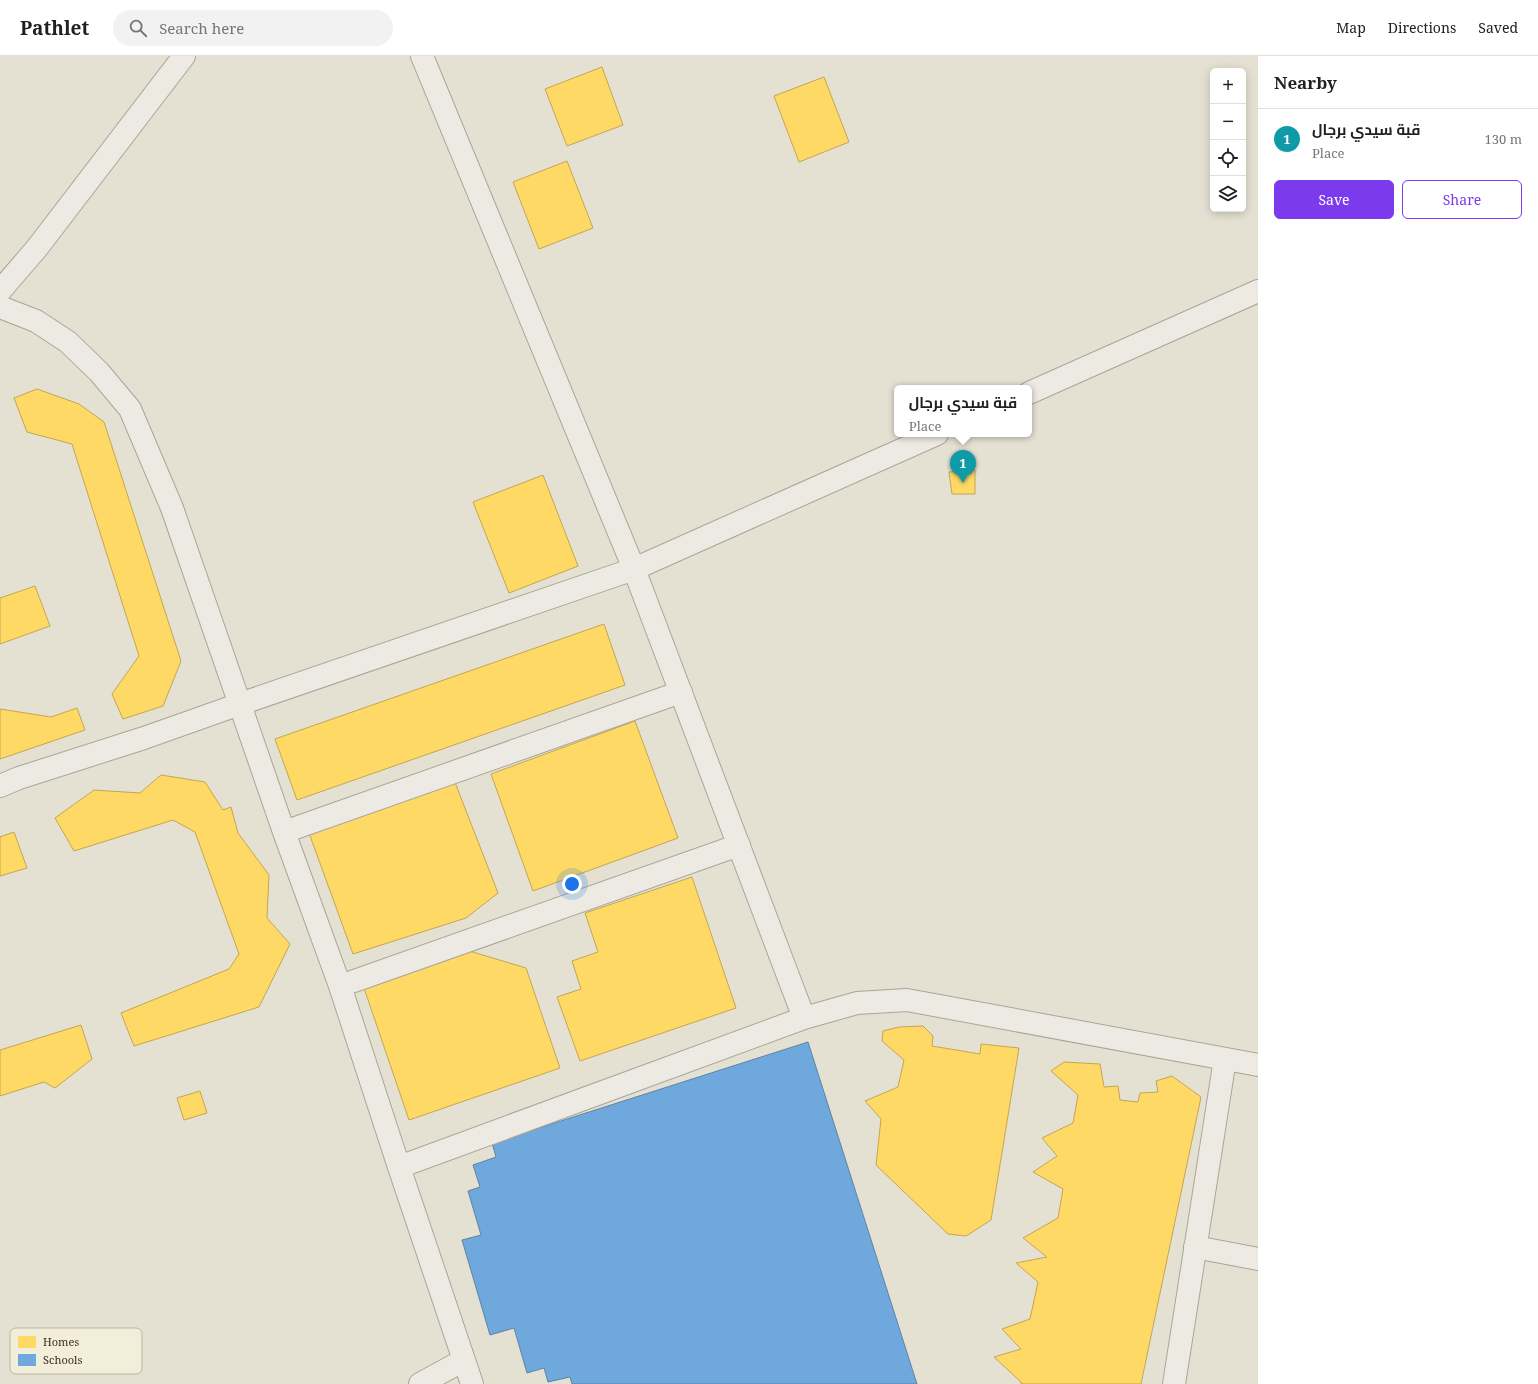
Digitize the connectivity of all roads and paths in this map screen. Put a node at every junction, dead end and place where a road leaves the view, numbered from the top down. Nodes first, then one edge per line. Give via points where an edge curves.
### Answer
1 (184, 56) edge
2 (422, 56) edge
3 (0, 291) edge
4 (1258, 291) edge
5 (0, 307) edge
6 (1032, 392) edge
7 (930, 437) edge
8 (634, 569) junction
9 (681, 692) junction
10 (240, 704) junction
11 (0, 786) edge
12 (284, 832) junction
13 (738, 845) junction
14 (340, 986) junction
15 (804, 1018) junction
16 (1226, 1059) junction
17 (1258, 1065) edge
18 (399, 1167) junction
19 (1195, 1247) junction
20 (1258, 1259) edge
21 (464, 1360) junction
22 (420, 1384) edge
23 (472, 1384) edge
24 (1174, 1384) edge

1 - 3 street via 37,248
2 - 8 street
4 - 6 street
5 - 10 street via 36,321 68,342 99,372 130,409 172,508
7 - 8 street
8 - 9 street
8 - 10 street
9 - 12 street
9 - 13 street
10 - 11 street
10 - 12 street
12 - 14 street
13 - 14 street
13 - 15 street
14 - 18 street
15 - 16 street via 857,1003 907,1000
15 - 18 street
16 - 17 street
16 - 19 street
18 - 21 street
19 - 20 street
19 - 24 street
21 - 22 street
21 - 23 street

